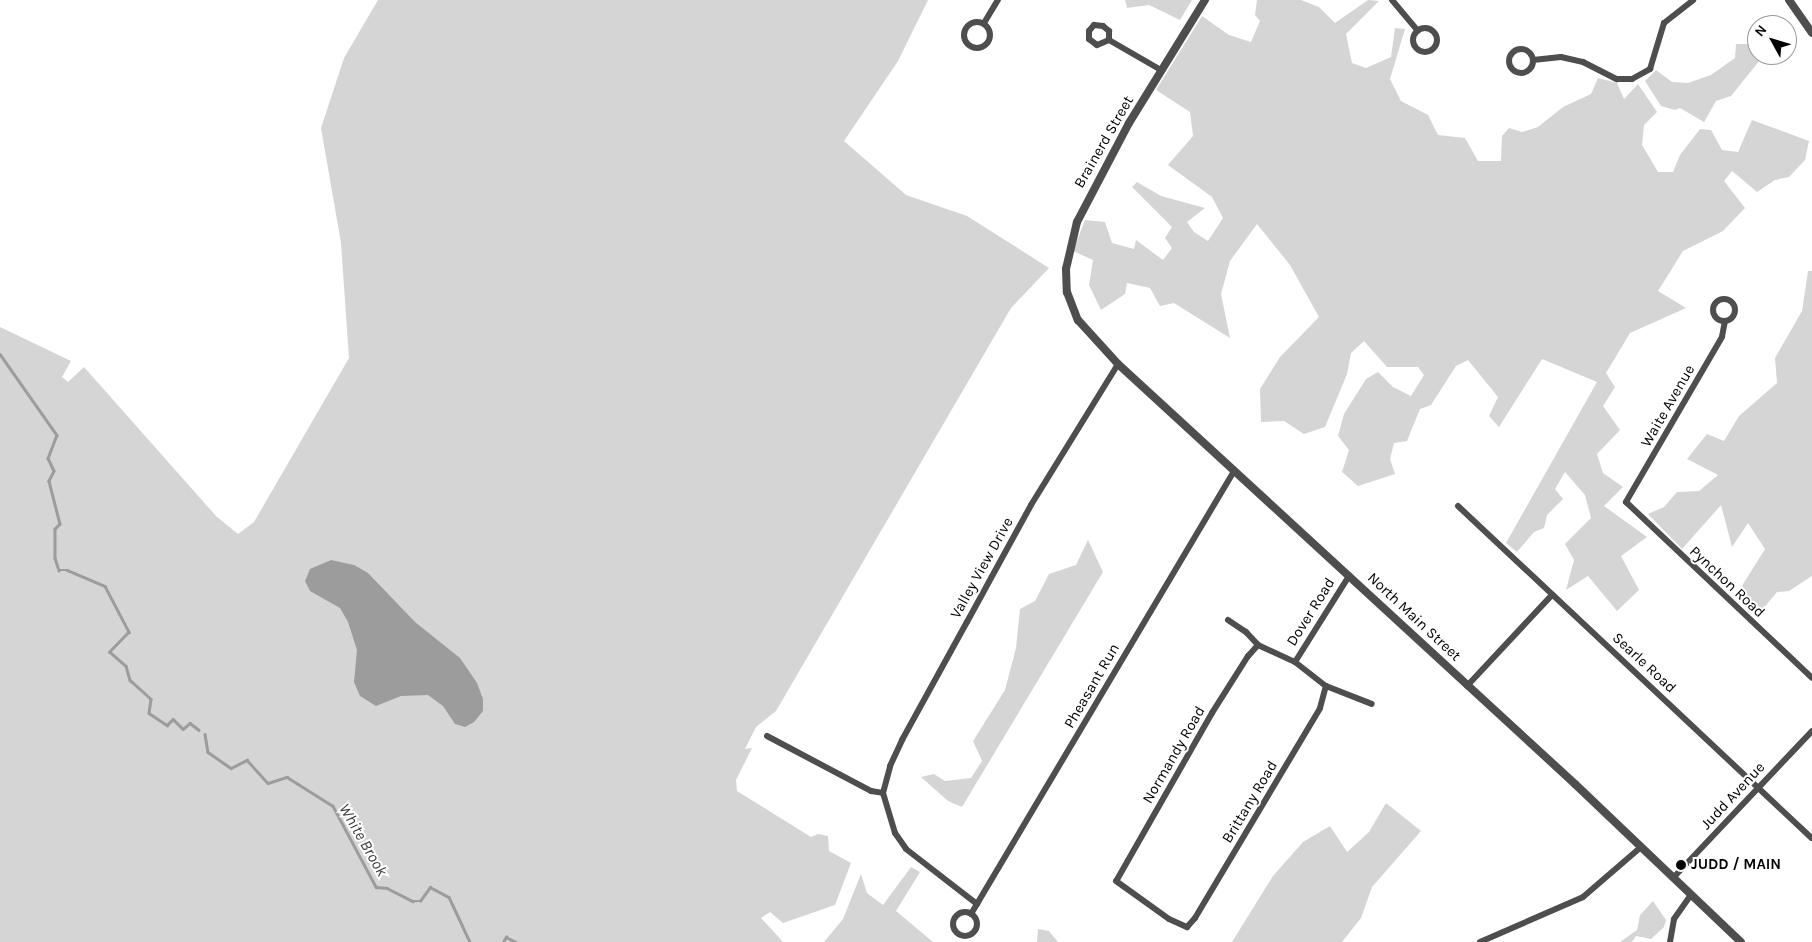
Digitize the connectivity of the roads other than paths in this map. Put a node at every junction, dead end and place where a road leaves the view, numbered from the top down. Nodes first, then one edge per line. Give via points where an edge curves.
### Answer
1 (998, 0) edge
2 (1206, 0) edge
3 (1392, 0) edge
4 (1694, 0) edge
5 (1789, 0) edge
6 (984, 23) junction
7 (1418, 31) dead end
8 (1812, 33) edge
9 (1109, 40) dead end
10 (1533, 60) dead end
11 (1161, 70) junction
12 (1073, 310) joint
13 (1725, 321) dead end
14 (1118, 364) junction
15 (1234, 471) junction
16 (1626, 502) joint
17 (1458, 506) dead end
18 (1349, 576) junction
19 (1552, 596) junction
20 (1228, 620) dead end
21 (1258, 645) junction
22 (1295, 662) junction
23 (1812, 678) edge
24 (1326, 686) junction
25 (1467, 686) junction
26 (1372, 704) dead end
27 (1812, 730) edge
28 (767, 736) dead end
29 (1759, 787) junction
30 (883, 792) junction
31 (1812, 838) edge
32 (1640, 848) junction
33 (1673, 878) junction
34 (1691, 895) junction
35 (977, 904) junction
36 (971, 914) dead end
37 (1186, 927) joint
38 (1480, 942) edge
39 (1670, 942) edge
40 (1741, 942) edge

1 - 6 street
2 - 11 street, Brainerd Street
3 - 7 street
4 - 10 street via 1664,23 1650,69 1632,78 1617,79 1583,62 1560,57
5 - 8 street
6 - 6 street via 990,30 988,40 982,46 970,46 965,40 966,30 971,24
9 - 11 street
11 - 12 street, Brainerd Street via 1121,137 1074,228 1066,269
12 - 14 street, North Main Street via 1088,333
13 - 16 street, Waite Avenue via 1722,337
14 - 15 street, North Main Street
14 - 30 street, Valley View Drive via 1031,505 902,740
15 - 18 street, North Main Street
15 - 35 street, Pheasant Run
16 - 23 street, Pynchon Road
17 - 19 street, Searle Road
18 - 22 street, Dover Road
18 - 25 street, North Main Street
19 - 25 street
19 - 29 street, Searle Road
20 - 21 street
21 - 22 street
21 - 37 street, Normandy Road via 1212,713 1116,881 1169,919
22 - 24 street
24 - 26 street
24 - 37 street, Brittany Road via 1320,708 1204,904
25 - 32 street, North Main Street
27 - 29 street, Judd Avenue
28 - 30 street via 871,791
29 - 31 street, Searle Road
29 - 33 street, Judd Avenue
30 - 35 street via 895,833 906,849
32 - 33 street, North Main Street
32 - 38 street via 1583,897
33 - 34 street, North Main Street
34 - 39 street via 1674,919
34 - 40 street, North Main Street
35 - 36 street, Pheasant Run

